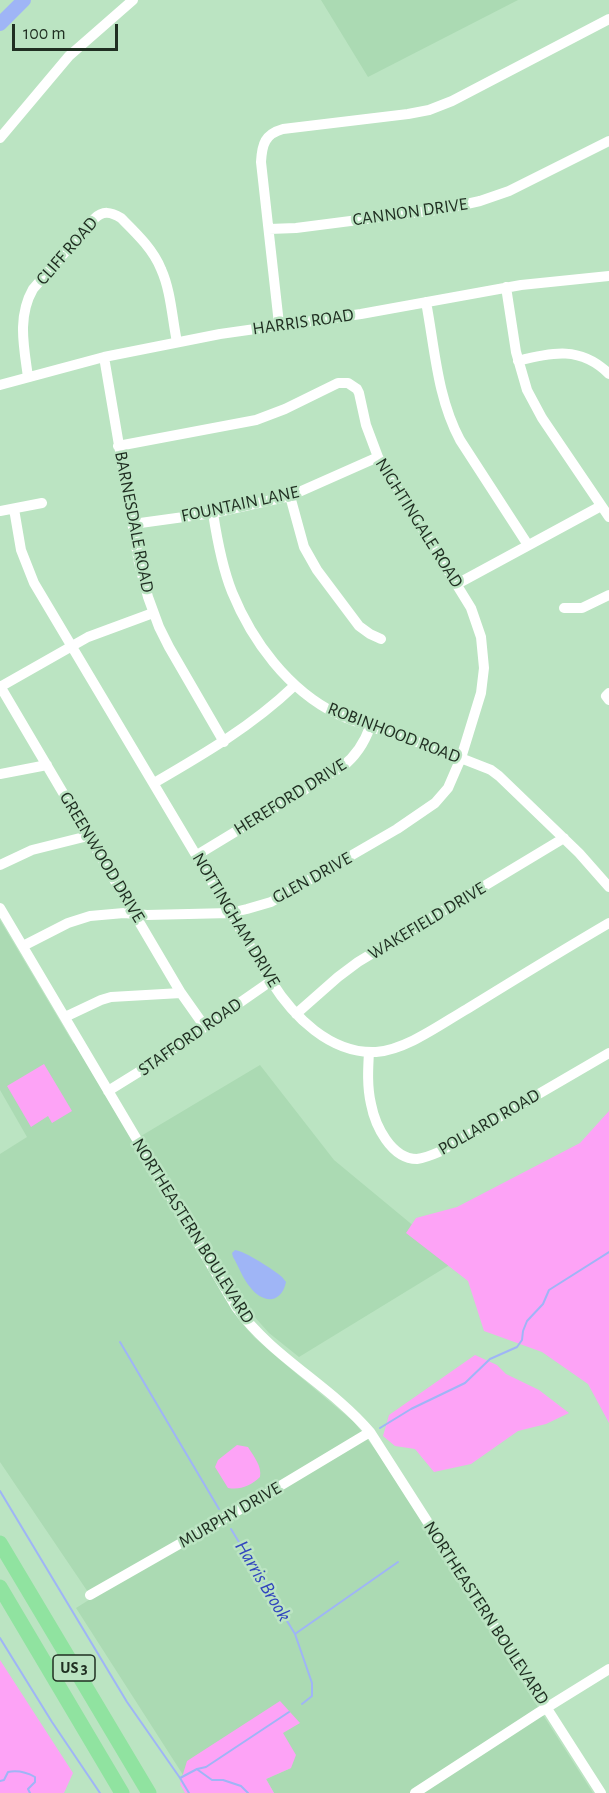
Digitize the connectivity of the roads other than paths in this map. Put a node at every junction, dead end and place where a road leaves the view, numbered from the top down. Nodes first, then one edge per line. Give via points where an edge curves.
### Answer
1 (132, 0) edge
2 (609, 19) edge
3 (0, 138) edge
4 (609, 141) edge
5 (269, 229) junction
6 (609, 276) edge
7 (506, 287) junction
8 (426, 302) junction
9 (279, 324) junction
10 (177, 342) junction
11 (104, 357) junction
12 (518, 361) junction
13 (609, 374) edge
14 (28, 377) junction
15 (0, 385) edge
16 (118, 446) junction
17 (378, 457) junction
18 (290, 496) junction
19 (42, 503) dead end
20 (601, 506) junction
21 (14, 509) junction
22 (0, 511) edge
23 (213, 513) junction
24 (609, 518) edge
25 (133, 524) junction
26 (528, 545) junction
27 (457, 584) junction
28 (609, 595) edge
29 (564, 608) dead end
30 (153, 613) junction
31 (381, 639) dead end
32 (71, 647) junction
33 (294, 686) junction
34 (0, 687) edge
35 (370, 727) junction
36 (224, 742) junction
37 (461, 758) junction
38 (47, 765) junction
39 (0, 774) edge
40 (154, 783) junction
41 (88, 836) junction
42 (564, 838) junction
43 (197, 855) junction
44 (0, 865) edge
45 (609, 887) edge
46 (0, 908) edge
47 (230, 913) junction
48 (135, 914) junction
49 (609, 923) edge
50 (23, 946) junction
51 (271, 981) junction
52 (181, 993) junction
53 (296, 1014) junction
54 (65, 1017) junction
55 (205, 1027) junction
56 (369, 1052) junction
57 (609, 1053) edge
58 (108, 1091) junction
59 (370, 1432) junction
60 (0, 1543) edge
61 (0, 1587) edge
62 (90, 1595) dead end
63 (609, 1669) edge
64 (547, 1708) junction
65 (123, 1793) edge
66 (149, 1793) edge
67 (415, 1793) edge
68 (601, 1793) edge

1 - 3 street via 69,56
2 - 5 street via 429,110 274,132 267,138 261,162
4 - 5 street, CANNON DRIVE via 509,192 460,207
5 - 9 street
6 - 7 street, HARRIS ROAD
7 - 8 street, HARRIS ROAD
7 - 12 street
8 - 9 street, HARRIS ROAD
8 - 26 street via 440,388 453,427
9 - 10 street, HARRIS ROAD
10 - 11 street, HARRIS ROAD
10 - 14 street, CLIFF ROAD via 160,266 121,218 104,212 29,297 23,329
11 - 14 street, HARRIS ROAD
11 - 16 street, BARNESDALE ROAD
12 - 13 street via 567,353 590,360
12 - 20 street via 542,418
14 - 15 street, HARRIS ROAD
16 - 17 street, NIGHTINGALE ROAD via 256,420 343,382 359,393
16 - 25 street, BARNESDALE ROAD
17 - 18 street, FOUNTAIN LANE
17 - 27 street, NIGHTINGALE ROAD
18 - 23 street, FOUNTAIN LANE
18 - 31 street via 304,547 317,570 359,626
19 - 21 street
20 - 24 street
20 - 26 street
21 - 22 street
21 - 32 street, NOTTINGHAM DRIVE via 28,569
23 - 25 street, FOUNTAIN LANE
23 - 33 street, ROBINHOOD ROAD via 232,593 262,646
25 - 30 street, BARNESDALE ROAD
26 - 27 street
27 - 37 street, NIGHTINGALE ROAD via 478,623 484,668 482,693
28 - 29 street via 582,608
30 - 32 street
30 - 36 street, BARNESDALE ROAD
32 - 34 street
32 - 40 street, NOTTINGHAM DRIVE
33 - 35 street, ROBINHOOD ROAD via 327,708
33 - 36 street
34 - 38 street, GREENWOOD DRIVE
35 - 37 street, ROBINHOOD ROAD
35 - 43 street, HEREFORD DRIVE via 359,751 342,767
36 - 40 street
37 - 42 street, ROBINHOOD ROAD via 500,776
37 - 47 street, GLEN DRIVE via 448,788 413,818 281,897
38 - 39 street
38 - 41 street, GREENWOOD DRIVE
40 - 43 street, NOTTINGHAM DRIVE
41 - 44 street via 32,850
41 - 48 street, GREENWOOD DRIVE
42 - 45 street, ROBINHOOD ROAD
42 - 53 street, WAKEFIELD DRIVE via 358,962
43 - 47 street, NOTTINGHAM DRIVE
46 - 50 street, NORTHEASTERN BOULEVARD
47 - 48 street, GLEN DRIVE
47 - 51 street, NOTTINGHAM DRIVE
48 - 50 street, GLEN DRIVE via 79,918
48 - 52 street, GREENWOOD DRIVE
49 - 56 street, NOTTINGHAM DRIVE via 418,1037 395,1048
50 - 54 street, NORTHEASTERN BOULEVARD
51 - 53 street, NOTTINGHAM DRIVE
51 - 55 street, STAFFORD ROAD
52 - 54 street via 111,997
52 - 55 street, GREENWOOD DRIVE
53 - 56 street, NOTTINGHAM DRIVE via 334,1042
54 - 58 street, NORTHEASTERN BOULEVARD
55 - 58 street, STAFFORD ROAD
56 - 57 street, POLLARD ROAD via 370,1097 377,1123 395,1149 418,1159 439,1152
58 - 59 street, NORTHEASTERN BOULEVARD via 246,1320
59 - 62 street, MURPHY DRIVE
59 - 64 street, NORTHEASTERN BOULEVARD
60 - 66 highway, US 3
61 - 65 highway, US 3
63 - 64 street
64 - 67 street
64 - 68 street, NORTHEASTERN BOULEVARD

